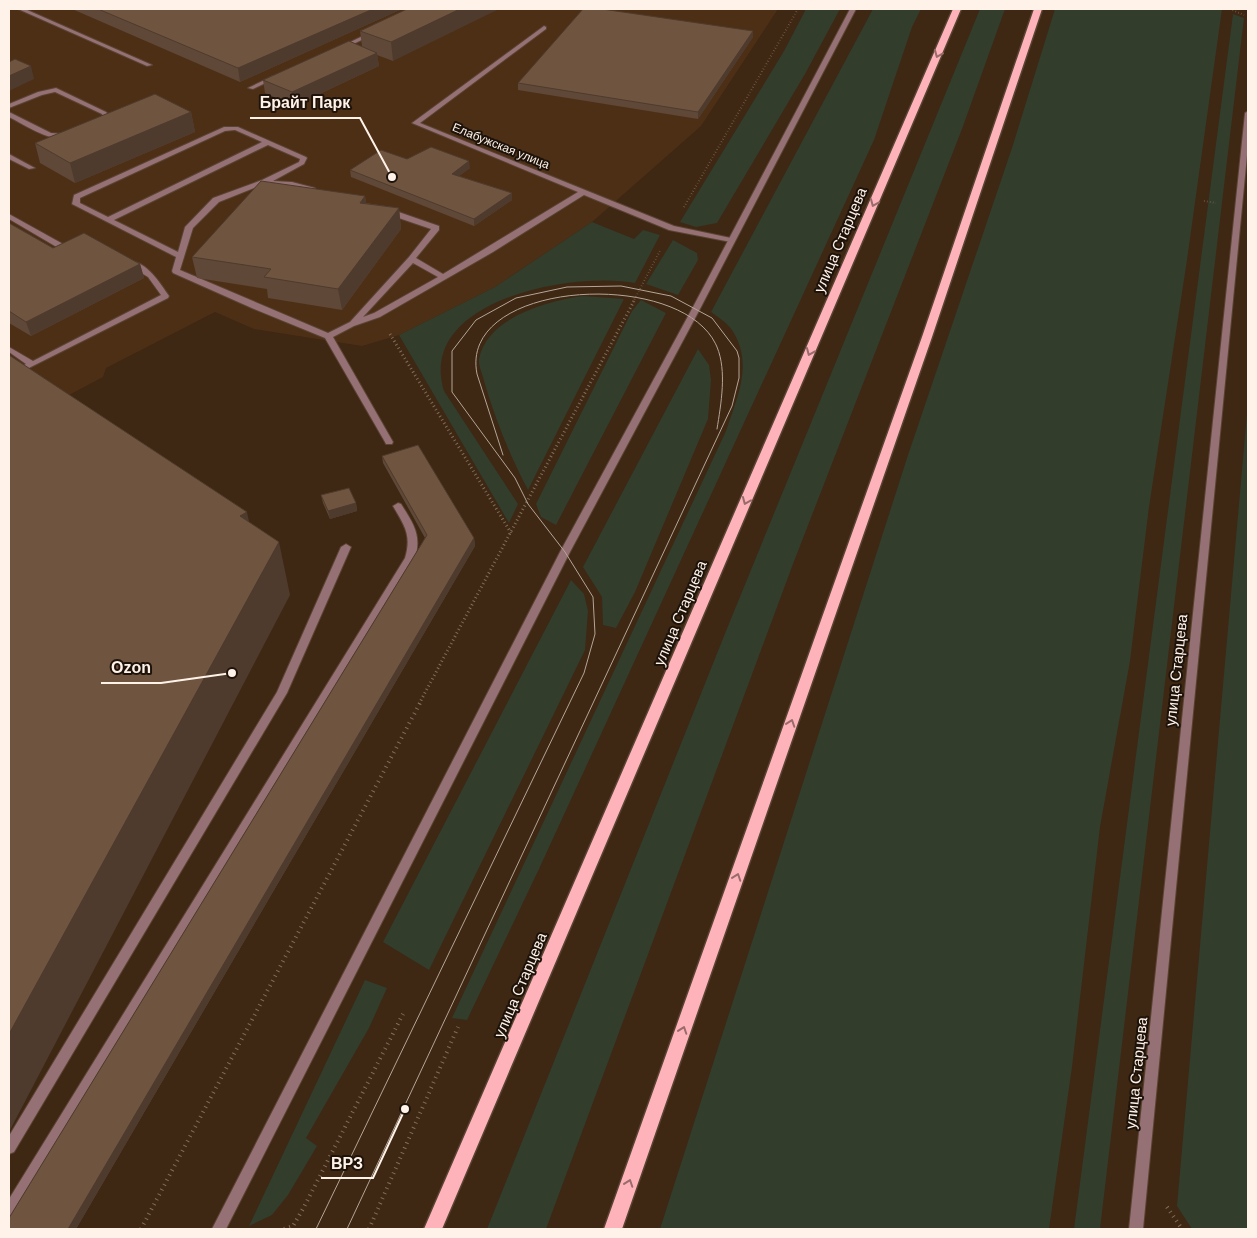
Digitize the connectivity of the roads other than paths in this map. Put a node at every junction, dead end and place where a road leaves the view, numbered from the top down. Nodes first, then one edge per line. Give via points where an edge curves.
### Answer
1 (22, 9) edge
2 (853, 9) edge
3 (957, 9) edge
4 (1038, 9) edge
5 (544, 28) dead end
6 (383, 29) edge
7 (330, 52) edge
8 (149, 66) dead end
9 (286, 72) edge
10 (251, 88) dead end
11 (9, 106) edge
12 (1248, 113) edge
13 (9, 114) edge
14 (94, 125) edge
15 (73, 134) edge
16 (268, 142) junction
17 (9, 156) edge
18 (31, 168) dead end
19 (263, 182) junction
20 (319, 192) edge
21 (583, 192) junction
22 (1244, 205) edge
23 (381, 209) edge
24 (9, 216) edge
25 (108, 220) junction
26 (78, 240) edge
27 (731, 240) junction
28 (121, 256) edge
29 (180, 256) junction
30 (412, 259) junction
31 (442, 276) junction
32 (351, 324) junction
33 (328, 336) junction
34 (9, 349) edge
35 (32, 364) junction
36 (9, 376) edge
37 (389, 442) dead end
38 (398, 506) dead end
39 (346, 547) dead end
40 (9, 1148) edge
41 (9, 1211) edge
42 (219, 1229) edge
43 (433, 1229) edge
44 (613, 1229) edge
45 (1136, 1229) edge

1 - 8 street
2 - 27 street
3 -> 43 main road, улица Старцева
44 -> 4 main road via 927,337
5 - 21 street, Елабужская улица via 415,123
6 - 7 street
9 - 10 street
11 - 14 street via 56,90 107,116
12 - 22 street, улица Старцева
13 - 15 street via 55,137
16 - 19 street via 304,158 302,163
16 - 25 street
16 - 25 street via 236,128 224,128 77,197 76,204
17 - 18 street
19 - 20 street via 292,184
19 - 29 street via 216,200 189,227
21 - 27 street, Елабужская улица via 672,228
21 - 31 street
22 - 45 street, улица Старцева
23 - 30 street via 436,228
24 - 26 street via 63,247
25 - 29 street
27 - 42 street via 565,552
28 - 35 street via 151,275 165,296
29 - 33 street via 176,271
30 - 31 street
30 - 32 street
31 - 32 street via 376,315
32 - 33 street
33 - 37 street
34 - 35 street
35 - 36 street
38 - 41 street via 415,544 410,558
39 - 40 street via 282,693

